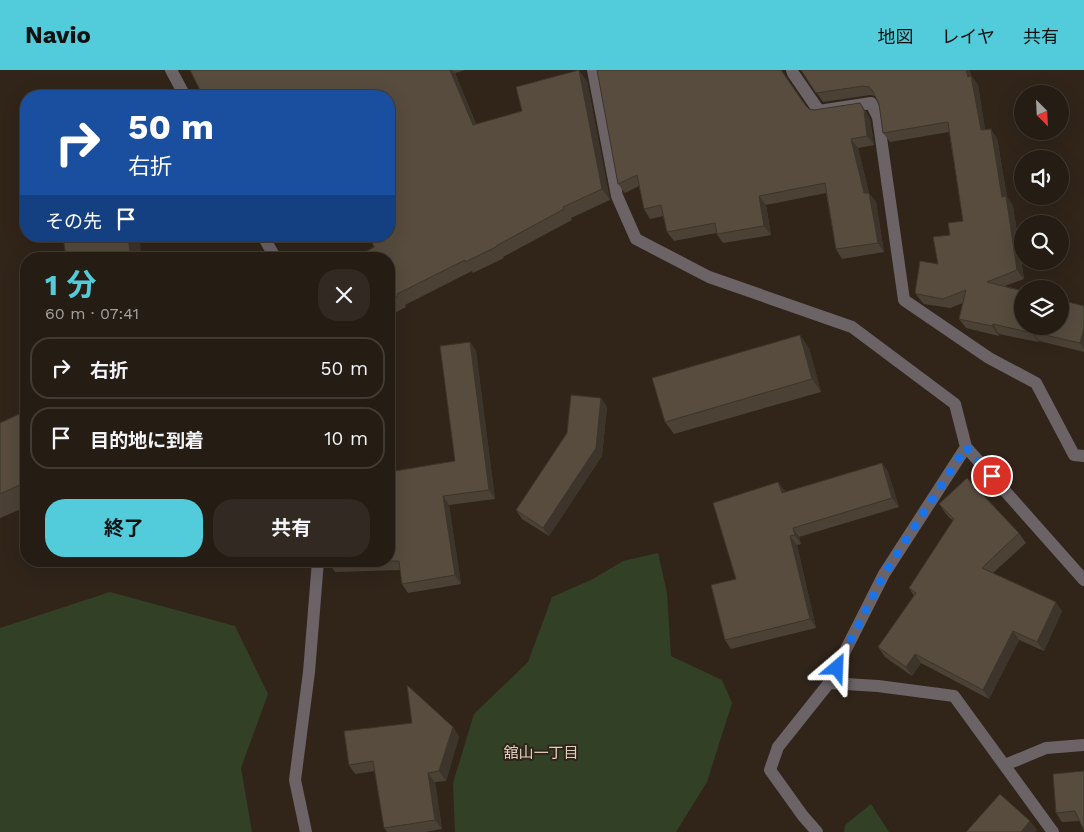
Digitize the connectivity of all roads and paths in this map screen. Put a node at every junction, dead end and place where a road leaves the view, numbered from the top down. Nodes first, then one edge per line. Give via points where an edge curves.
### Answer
1 (171, 70) edge
2 (593, 70) edge
3 (792, 70) edge
4 (182, 90) edge
5 (966, 447) junction
6 (1084, 456) edge
7 (318, 567) edge
8 (1084, 580) edge
9 (829, 683) junction
10 (1084, 745) edge
11 (1005, 765) junction
12 (306, 832) edge
13 (817, 832) edge
14 (1053, 832) edge

1 - 4 street
2 - 5 street via 616,196 636,239 709,277 852,327 955,404
3 - 6 street via 818,111 871,103 878,117 904,300 989,358 1036,383 1074,455
5 - 8 street
5 - 9 street via 884,574
7 - 12 street via 309,672 295,780
9 - 11 street via 954,696
9 - 13 street via 778,747 770,770
10 - 11 street via 1046,748
11 - 14 street

